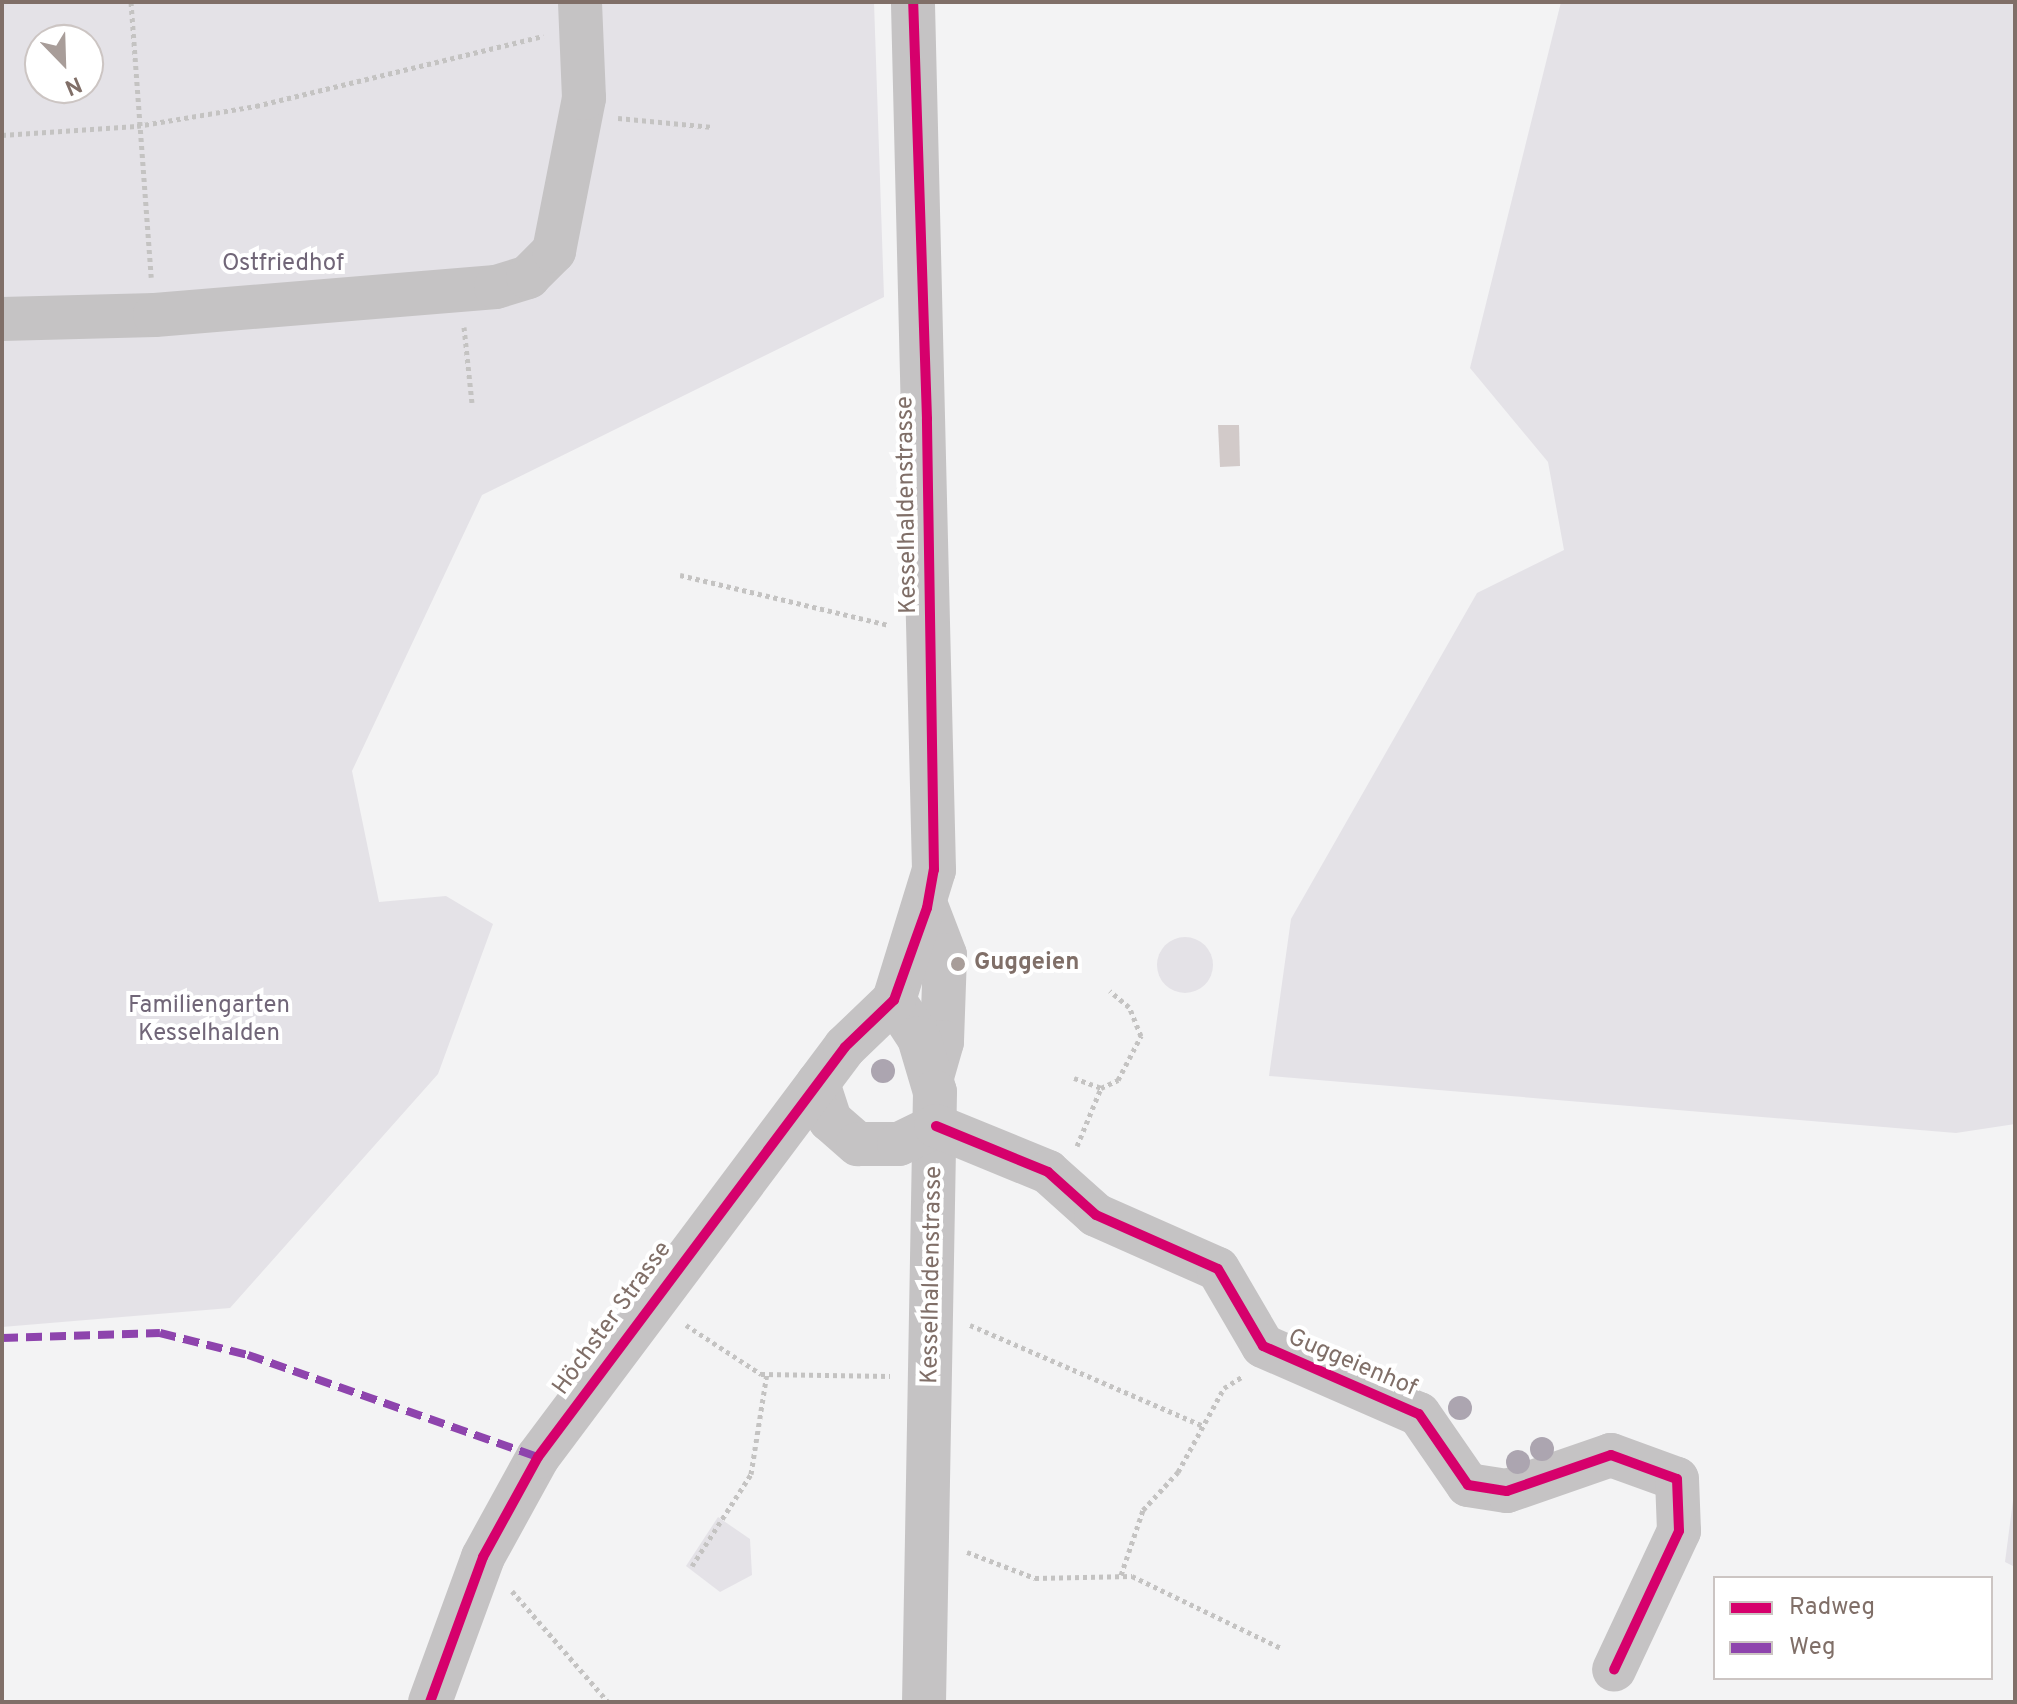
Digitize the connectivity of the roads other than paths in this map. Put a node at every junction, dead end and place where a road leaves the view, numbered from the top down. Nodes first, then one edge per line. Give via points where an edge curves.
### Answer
1 (913, 2) edge
2 (582, 14) edge
3 (2, 319) edge
4 (927, 908) junction
5 (894, 1000) junction
6 (932, 1076) junction
7 (818, 1083) junction
8 (936, 1126) junction
9 (1614, 1670) dead end
10 (430, 1702) edge
11 (924, 1702) edge

1 - 4 street, Kesselhaldenstrasse via 927,405 934,870
2 - 3 street via 581,114 554,251 528,277 461,290 155,315
4 - 5 street, Kesselhaldenstrasse
4 - 6 street via 945,955 942,1042
5 - 6 street, Kesselhaldenstrasse via 919,1038
5 - 7 street, Höchster Strasse via 867,1021
6 - 8 street, Kesselhaldenstrasse
7 - 8 street via 830,1120 858,1144 899,1144
7 - 10 street, Höchster Strasse via 648,1301 538,1457 483,1557
8 - 9 street, Guggeienhof via 1048,1172 1096,1215 1218,1269 1263,1346 1419,1414 1456,1474 1483,1491 1507,1491 1611,1455 1677,1479 1679,1531
8 - 11 street, Kesselhaldenstrasse

